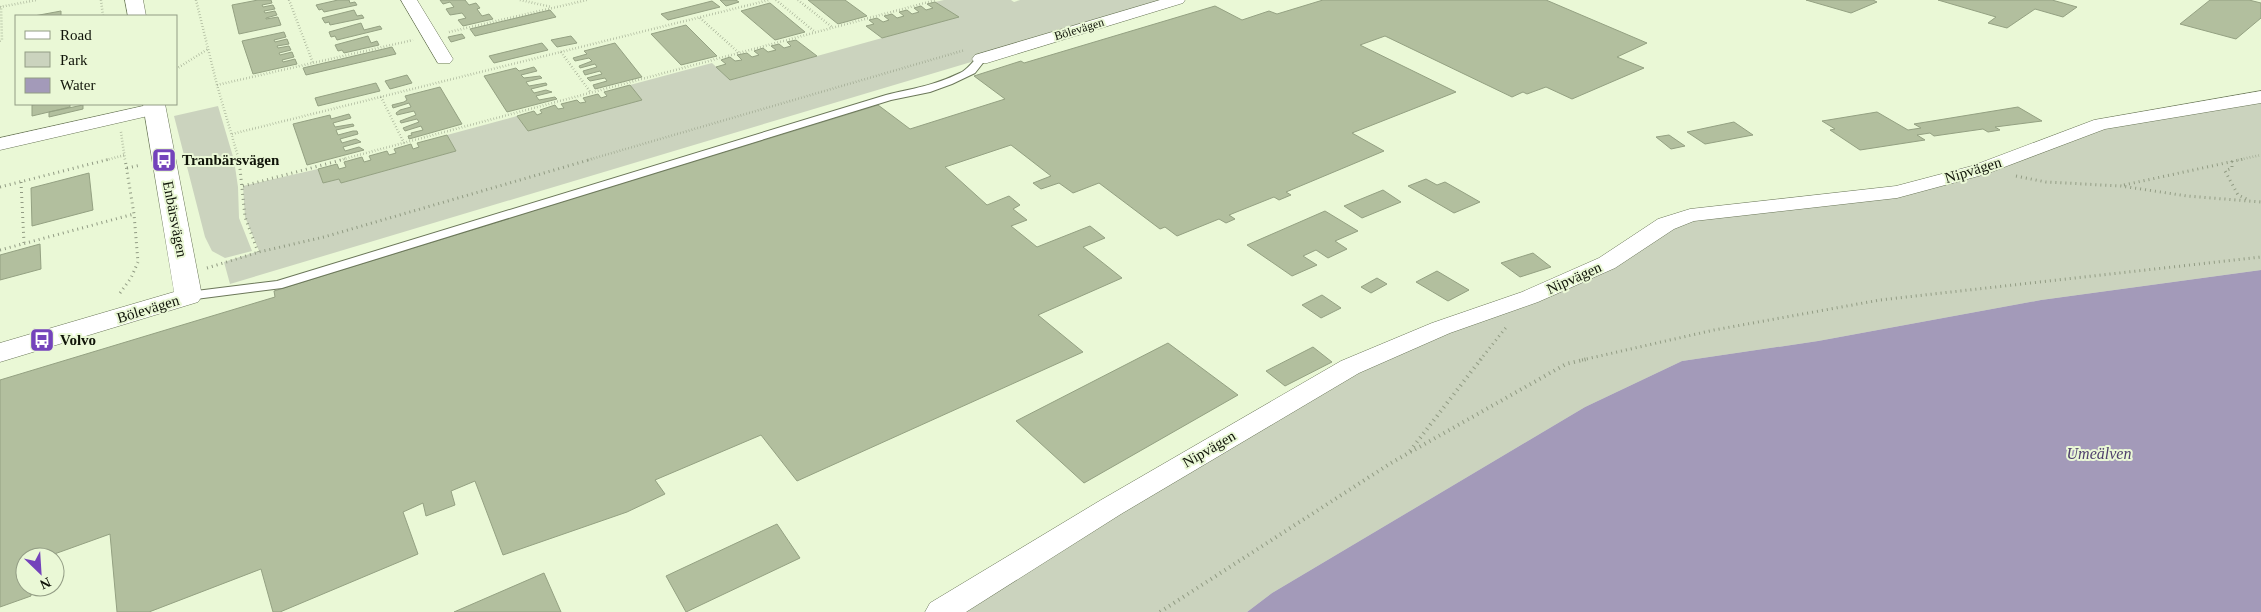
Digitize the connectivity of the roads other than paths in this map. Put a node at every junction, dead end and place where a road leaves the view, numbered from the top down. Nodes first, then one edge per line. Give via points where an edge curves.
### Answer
1 (134, 0) edge
2 (409, 0) edge
3 (1177, 0) edge
4 (137, 15) edge
5 (981, 58) joint
6 (444, 59) dead end
7 (2261, 97) edge
8 (154, 106) edge
9 (0, 144) edge
10 (187, 286) junction
11 (0, 353) edge
12 (941, 612) edge

1 - 4 street
2 - 6 street
3 - 5 street, Bölevägen
5 - 10 lane via 972,71 927,90 889,97 278,285
7 - 12 street, Nipvägen via 2101,124 1979,170 1897,192 1690,215 1666,224 1607,263 1530,297 1441,328 1350,367 1111,506
8 - 9 street
8 - 10 street, Enbärsvägen
10 - 11 street, Bölevägen

